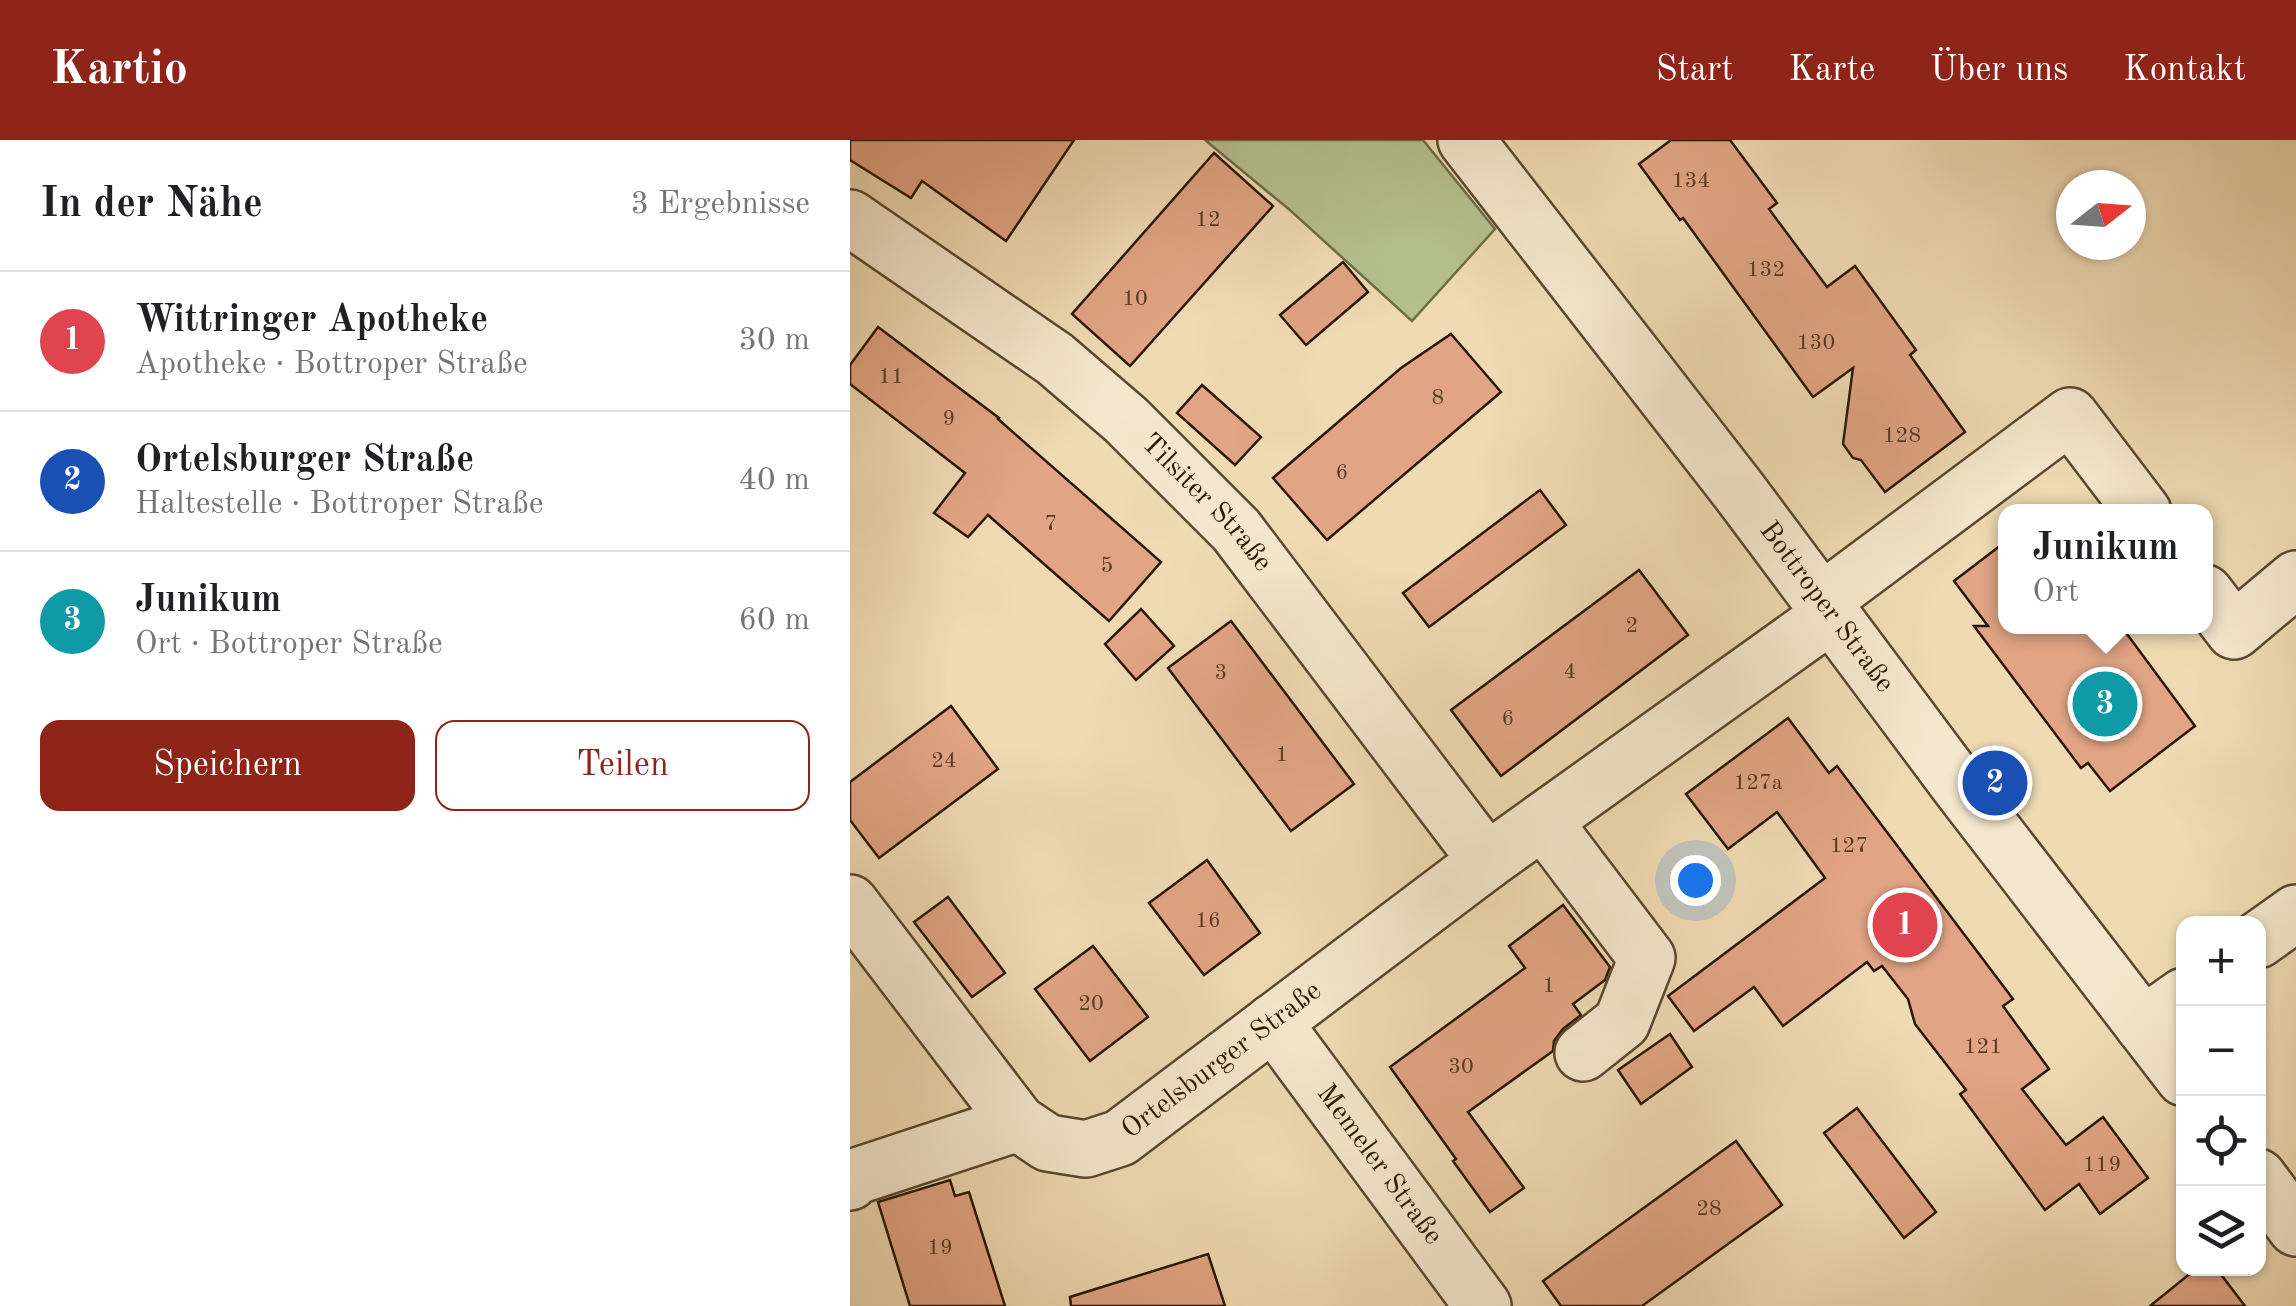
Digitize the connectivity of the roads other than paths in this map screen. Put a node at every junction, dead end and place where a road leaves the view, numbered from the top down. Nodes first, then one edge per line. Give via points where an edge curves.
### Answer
1 (1466, 140) edge
2 (850, 218) edge
3 (2136, 504) edge
4 (2296, 579) edge
5 (2213, 604) edge
6 (1827, 607) junction
7 (1543, 821) junction
8 (1487, 861) junction
9 (850, 903) edge
10 (2296, 912) edge
11 (2266, 934) edge
12 (2164, 1011) edge
13 (1273, 1022) junction
14 (2176, 1051) edge
15 (1583, 1054) dead end
16 (1018, 1123) junction
17 (851, 1174) edge
18 (2265, 1186) edge
19 (2296, 1228) edge
20 (1484, 1306) edge

1 - 6 street, Bottroper Straße
2 - 8 street, Tilsiter Straße via 1055,359 1236,530
3 - 6 street, Ortelsburger Straße via 2070,416
4 - 5 street via 2234,631
6 - 7 street, Ortelsburger Straße
6 - 12 street, Bottroper Straße via 1960,787
7 - 8 street, Ortelsburger Straße
7 - 15 street via 1647,958 1622,1022
8 - 13 street, Ortelsburger Straße
9 - 16 street, Ortelsburger Straße
10 - 11 street
12 - 14 street, Bottroper Straße
13 - 16 street, Ortelsburger Straße via 1120,1138 1086,1149 1048,1143
13 - 20 street, Memeler Straße
16 - 17 street
18 - 19 street

